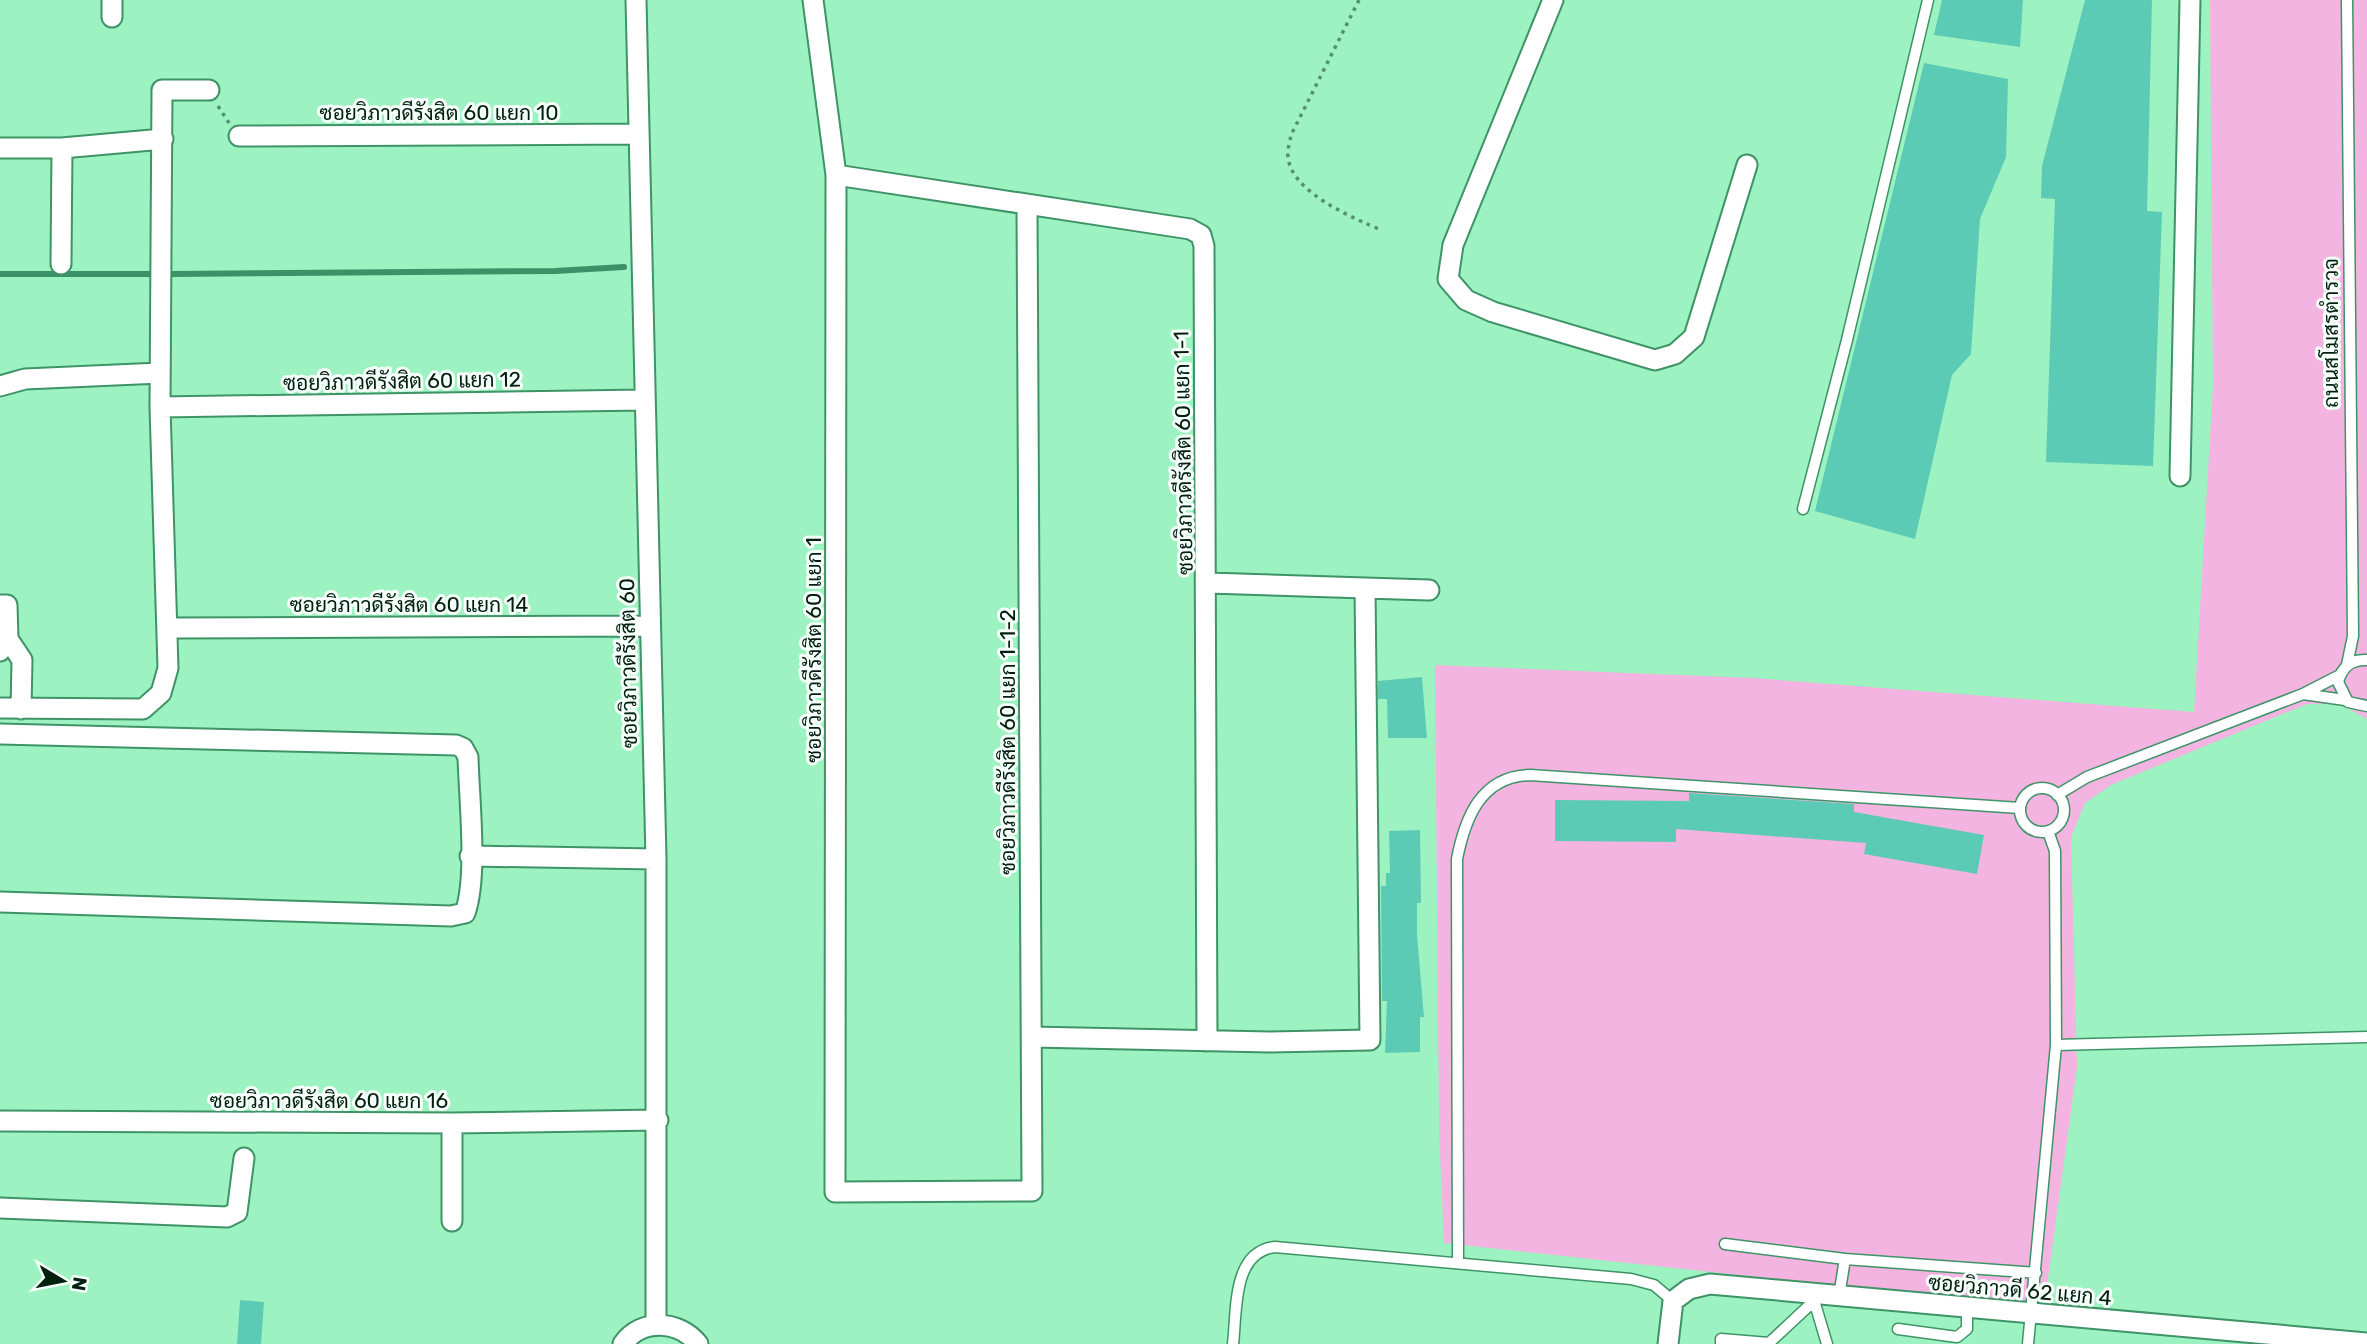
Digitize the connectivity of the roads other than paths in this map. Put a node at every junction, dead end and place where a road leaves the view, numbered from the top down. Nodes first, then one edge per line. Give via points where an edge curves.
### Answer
1 (636, 0) edge
2 (813, 0) edge
3 (1553, 0) edge
4 (1928, 0) edge
5 (2190, 0) edge
6 (2347, 0) edge
7 (209, 90) road end
8 (639, 134) junction
9 (239, 136) road end
10 (163, 139) junction
11 (0, 148) edge
12 (62, 148) junction
13 (1747, 165) dead end
14 (836, 175) junction
15 (1027, 206) junction
16 (61, 264) dead end
17 (160, 373) junction
18 (0, 386) edge
19 (644, 400) junction
20 (160, 407) junction
21 (2180, 476) dead end
22 (1803, 509) dead end
23 (1208, 583) junction
24 (1365, 588) junction
25 (1429, 590) dead end
26 (0, 605) edge
27 (649, 626) junction
28 (169, 628) junction
29 (4, 645) edge
30 (2367, 660) edge
31 (2347, 666) junction
32 (2340, 675) junction
33 (2303, 694) junction
34 (2345, 700) junction
35 (2367, 706) edge
36 (0, 708) edge
37 (21, 709) junction
38 (0, 734) edge
39 (2057, 795) junction
40 (2020, 808) junction
41 (2048, 831) junction
42 (470, 856) junction
43 (656, 859) junction
44 (0, 902) edge
45 (1032, 1037) junction
46 (2367, 1037) edge
47 (1207, 1041) junction
48 (2056, 1045) junction
49 (658, 1120) junction
50 (0, 1121) edge
51 (452, 1123) junction
52 (244, 1158) dead end
53 (946, 1191) joint
54 (0, 1208) edge
55 (453, 1221) dead end
56 (1725, 1244) dead end
57 (1846, 1259) junction
58 (1458, 1263) junction
59 (2036, 1273) junction
60 (1839, 1296) junction
61 (1813, 1297) junction
62 (1673, 1301) junction
63 (1967, 1309) junction
64 (2031, 1315) junction
65 (656, 1325) junction
66 (1898, 1329) dead end
67 (2199, 1336) edge
68 (2367, 1343) edge
69 (623, 1344) edge
70 (698, 1344) edge
71 (1233, 1344) edge
72 (1668, 1344) edge
73 (1721, 1344) edge
74 (1769, 1344) edge
75 (1828, 1344) edge
76 (2028, 1344) edge

1 - 8 street, ซอยวิภาวดีรังสิต 60
2 - 14 street, ซอยวิภาวดีรังสิต 60 แยก 1
3 - 13 street via 1453,245 1448,279 1466,300 1656,360 1675,354 1694,337
4 - 22 lane
5 - 21 street
6 - 31 lane, ถนนสโมสรตำรวจ via 2353,636
7 - 10 street via 162,90
8 - 9 street, ซอยวิภาวดีรังสิต 60 แยก 10
8 - 19 street, ซอยวิภาวดีรังสิต 60
10 - 12 street
10 - 17 street
11 - 12 street
12 - 16 street
14 - 15 street, ซอยวิภาวดีรังสิต 60 แยก 1-1
14 - 53 street, ซอยวิภาวดีรังสิต 60 แยก 1 via 835,1192
15 - 23 street, ซอยวิภาวดีรังสิต 60 แยก 1-1 via 1190,229 1201,235
15 - 45 street, ซอยวิภาวดีรังสิต 60 แยก 1-1-2
17 - 18 street via 25,379
17 - 20 street
19 - 20 street, ซอยวิภาวดีรังสิต 60 แยก 12
19 - 27 street, ซอยวิภาวดีรังสิต 60
20 - 28 street
23 - 24 street
23 - 47 street, ซอยวิภาวดีรังสิต 60 แยก 1-1
24 - 25 street
24 - 47 street via 1370,1040
26 - 29 street via 7,605
27 - 28 street, ซอยวิภาวดีรังสิต 60 แยก 14
27 - 43 street, ซอยวิภาวดีรังสิต 60
28 - 37 street via 168,668 161,693 142,709
29 - 37 street via 22,660
30 - 31 lane
31 - 32 lane, ถนนสโมสรตำรวจ
32 - 33 lane, ถนนสโมสรตำรวจ
32 - 34 lane via 2339,690
33 - 34 lane, ถนนสโมสรตำรวจ
33 - 39 lane, ถนนสโมสรตำรวจ via 2087,777
34 - 35 lane, ถนนสโมสรตำรวจ
36 - 37 street
38 - 42 street via 456,745 468,758
39 - 40 lane via 2037,788 2025,795
39 - 41 lane via 2063,816
40 - 41 lane via 2027,827
40 - 58 lane via 1530,775 1514,775 1498,784 1474,806 1463,826 1457,859
41 - 48 lane via 2055,851
42 - 43 street
42 - 44 street via 465,913 451,916
43 - 49 street, ซอยวิภาวดีรังสิต 60
45 - 47 street
45 - 53 street, ซอยวิภาวดีรังสิต 60 แยก 1-1-2 via 1032,1191
46 - 48 lane
48 - 59 lane
49 - 51 street, ซอยวิภาวดีรังสิต 60 แยก 16
49 - 65 street, ซอยวิภาวดีรังสิต 60
50 - 51 street, ซอยวิภาวดีรังสิต 60 แยก 16
51 - 55 street
52 - 54 street via 240,1203 237,1212 227,1217
56 - 57 lane
57 - 59 lane
57 - 60 lane
58 - 62 lane via 1631,1279 1654,1285
58 - 71 lane via 1260,1249 1248,1259 1241,1278
59 - 64 lane
60 - 61 street, ซอยวิภาวดี 62 แยก 4
60 - 63 street, ซอยวิภาวดี 62 แยก 4
61 - 62 street, ซอยวิภาวดี 62 แยก 4 via 1710,1284 1689,1289
61 - 74 lane
61 - 75 lane
62 - 72 street
63 - 64 street, ซอยวิภาวดี 62 แยก 4
63 - 66 lane via 1967,1329 1957,1337
64 - 67 street, ซอยวิภาวดี 62 แยก 4
64 - 76 lane
65 - 69 street via 640,1329
65 - 70 street via 682,1330
67 - 68 street, ซอยวิภาวดี 62 แยก 4
73 - 74 lane via 1721,1339

